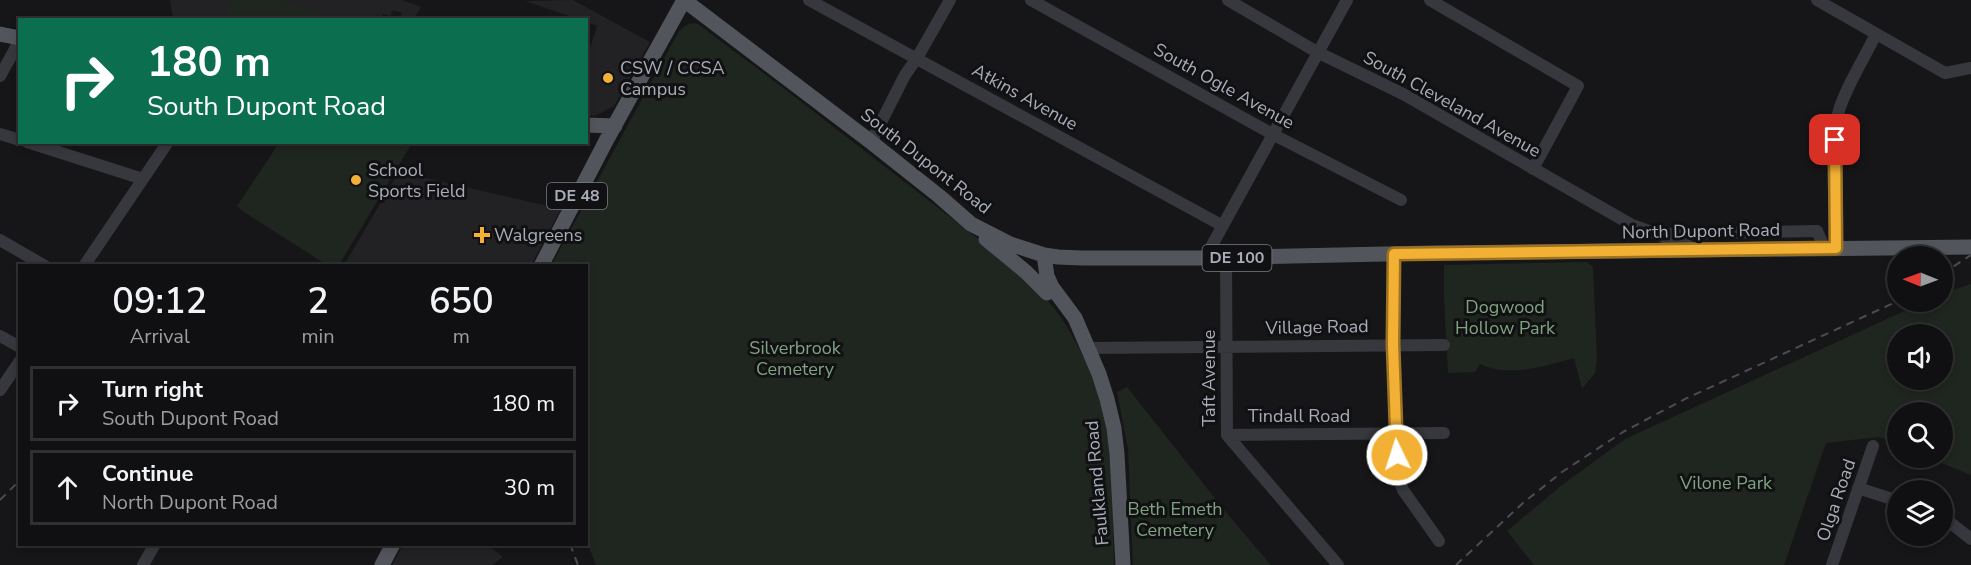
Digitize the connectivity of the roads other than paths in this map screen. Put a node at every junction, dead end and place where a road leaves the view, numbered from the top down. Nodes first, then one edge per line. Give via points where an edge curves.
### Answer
1 (684, 0) edge
2 (809, 0) edge
3 (950, 0) edge
4 (1032, 0) edge
5 (1228, 0) edge
6 (1347, 0) edge
7 (1430, 0) edge
8 (1816, 0) edge
9 (0, 34) edge
10 (1876, 34) junction
11 (18, 38) edge
12 (18, 43) edge
13 (1317, 52) junction
14 (917, 58) junction
15 (1971, 68) edge
16 (0, 76) edge
17 (588, 125) edge
18 (615, 126) junction
19 (0, 134) edge
20 (588, 134) edge
21 (1274, 135) junction
22 (18, 139) edge
23 (871, 142) junction
24 (33, 144) edge
25 (167, 144) edge
26 (600, 152) junction
27 (1533, 169) junction
28 (143, 179) junction
29 (1401, 200) dead end
30 (971, 224) junction
31 (1223, 226) junction
32 (1660, 235) junction
33 (0, 240) edge
34 (1963, 248) edge
35 (1828, 249) junction
36 (1708, 250) junction
37 (1431, 253) joint
38 (1394, 254) junction
39 (1044, 255) junction
40 (1205, 258) junction
41 (1226, 258) junction
42 (42, 264) edge
43 (85, 264) edge
44 (542, 264) edge
45 (1047, 293) junction
46 (1079, 331) junction
47 (0, 336) edge
48 (1393, 344) junction
49 (1444, 345) dead end
50 (18, 346) edge
51 (1227, 347) junction
52 (1088, 348) junction
53 (18, 364) edge
54 (0, 390) edge
55 (1444, 433) dead end
56 (1395, 434) junction
57 (1227, 435) junction
58 (1873, 446) dead end
59 (1858, 488) junction
60 (1887, 497) edge
61 (1953, 525) edge
62 (1971, 539) edge
63 (1439, 541) dead end
64 (154, 546) edge
65 (392, 546) edge
66 (143, 565) edge
67 (382, 565) edge
68 (1123, 565) edge
69 (1338, 565) edge
70 (1832, 565) edge

1 - 18 main road, DE 48
1 - 23 main road, South Dupont Road / DE 100
2 - 14 street, Atkins Avenue
3 - 14 street
4 - 21 street, South Ogle Avenue
5 - 13 street, South Cleveland Avenue
6 - 13 street
7 - 27 street via 1578,86
8 - 10 street
9 - 11 main road
10 - 15 street via 1945,73
10 - 35 street via 1839,111
12 - 16 street
13 - 21 street
13 - 27 street, South Cleveland Avenue via 1403,94
14 - 23 street
14 - 31 street, Atkins Avenue
17 - 18 main road
18 - 26 main road, DE 48
19 - 22 street
20 - 26 main road
21 - 29 street, South Ogle Avenue
21 - 31 street
23 - 30 main road, South Dupont Road / DE 100
24 - 28 street
25 - 28 street
26 - 44 main road, DE 48
27 - 32 street, South Cleveland Avenue via 1632,225
28 - 43 street
30 - 39 main road, South Dupont Road / DE 100 via 1010,244
30 - 45 main road
31 - 40 street
32 - 35 street, South Cleveland Avenue via 1818,231
32 - 36 street, South Cleveland Avenue via 1677,244
33 - 42 street
34 - 35 main road, North Dupont Road / DE 100
35 - 36 main road, North Dupont Road / DE 100
36 - 37 main road, North Dupont Road / DE 100
37 - 38 main road, South Dupont Road / DE 100
38 - 41 main road, South Dupont Road / DE 100
38 - 48 street
39 - 40 main road, South Dupont Road / DE 100
39 - 45 main road, Faulkland Road via 1035,268
39 - 46 main road, Faulkland Road via 1052,287 1075,318
40 - 41 main road, South Dupont Road / DE 100
41 - 51 street, Taft Avenue
45 - 46 main road, Faulkland Road
46 - 52 main road, Faulkland Road
47 - 50 street
48 - 49 street, Village Road
48 - 51 street, Village Road
48 - 56 street
51 - 52 street, Village Road
51 - 57 street, Taft Avenue
52 - 68 main road, Faulkland Road via 1114,428
53 - 54 street
55 - 56 street, Tindall Road
56 - 57 street, Tindall Road
56 - 63 street via 1400,485
57 - 69 street, Taft Avenue
58 - 59 street, Olga Road
59 - 60 street
59 - 70 street, Olga Road
61 - 62 street
64 - 66 street
65 - 67 main road

